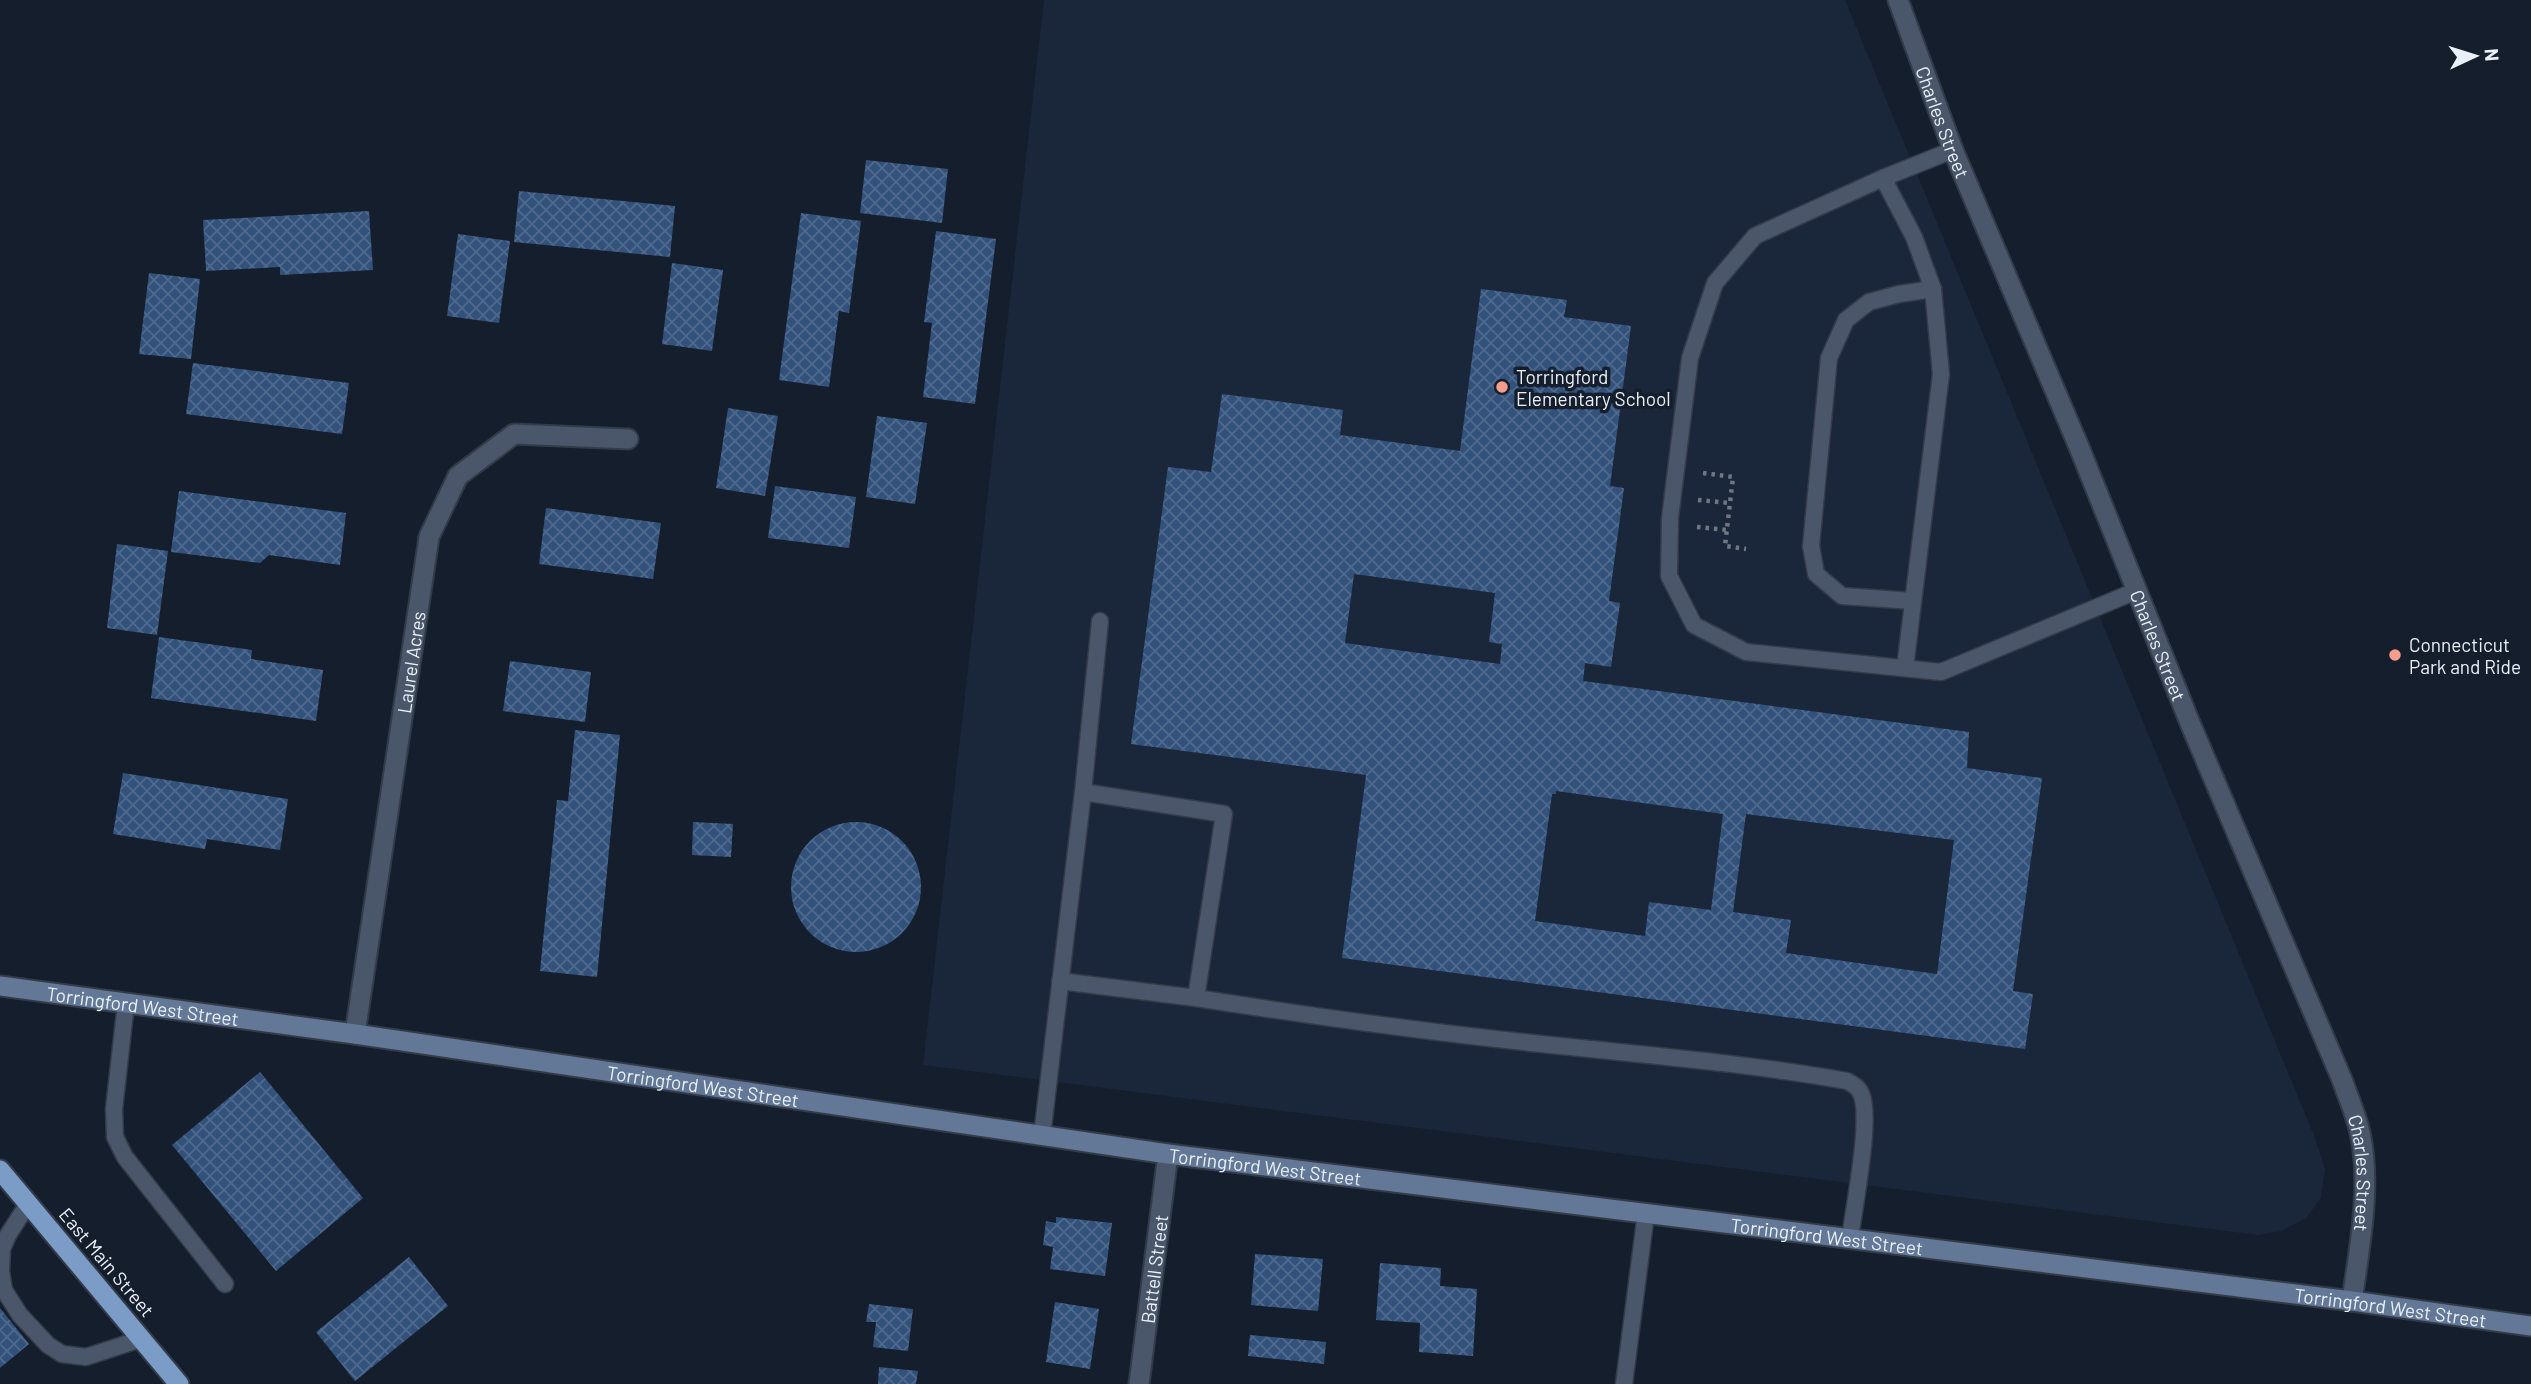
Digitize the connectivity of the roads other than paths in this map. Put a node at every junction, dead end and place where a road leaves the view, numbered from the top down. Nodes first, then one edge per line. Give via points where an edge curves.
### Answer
1 (1898, 0) edge
2 (1953, 150) junction
3 (1883, 178) junction
4 (1933, 289) junction
5 (628, 439) dead end
6 (2136, 591) junction
7 (1913, 601) junction
8 (1100, 621) dead end
9 (1905, 668) junction
10 (1083, 792) junction
11 (1060, 981) junction
12 (0, 986) edge
13 (1196, 998) junction
14 (126, 1003) junction
15 (355, 1034) junction
16 (1042, 1136) junction
17 (1168, 1154) junction
18 (0, 1170) edge
19 (28, 1204) junction
20 (1646, 1213) junction
21 (1850, 1238) junction
22 (225, 1283) dead end
23 (2352, 1301) junction
24 (2531, 1326) edge
25 (141, 1339) junction
26 (179, 1384) edge
27 (1139, 1384) edge
28 (1624, 1384) edge

1 - 2 street, Charles Street
2 - 3 lane
2 - 6 street, Charles Street
3 - 4 lane via 1914,237
3 - 9 lane via 1755,236 1715,283 1690,358 1670,518 1669,576 1694,625 1746,652
4 - 7 lane via 1941,374
4 - 7 lane via 1869,302 1846,320 1829,358 1811,547 1816,574 1842,596
5 - 15 street, Laurel Acres via 514,434 458,476 429,537
6 - 9 lane via 1941,672
6 - 23 street, Charles Street via 2343,1082 2361,1137 2365,1171
7 - 9 lane
8 - 10 lane
10 - 11 lane
10 - 13 lane via 1224,814
11 - 13 lane
11 - 16 lane
12 - 14 main road, Torringford West Street
13 - 21 lane via 1847,1081 1862,1095 1864,1125
14 - 15 main road, Torringford West Street
14 - 22 lane via 115,1137 125,1157
15 - 16 main road, Torringford West Street
16 - 17 main road, Torringford West Street
17 - 20 main road, Torringford West Street
17 - 27 street, Battell Street
18 - 19 highway, East Main Street
19 - 25 highway, East Main Street
19 - 25 lane via 2,1249 4,1290 20,1315 62,1354 86,1356
20 - 21 main road, Torringford West Street
20 - 28 lane
21 - 23 main road, Torringford West Street
23 - 24 main road, Torringford West Street
25 - 26 highway, East Main Street

